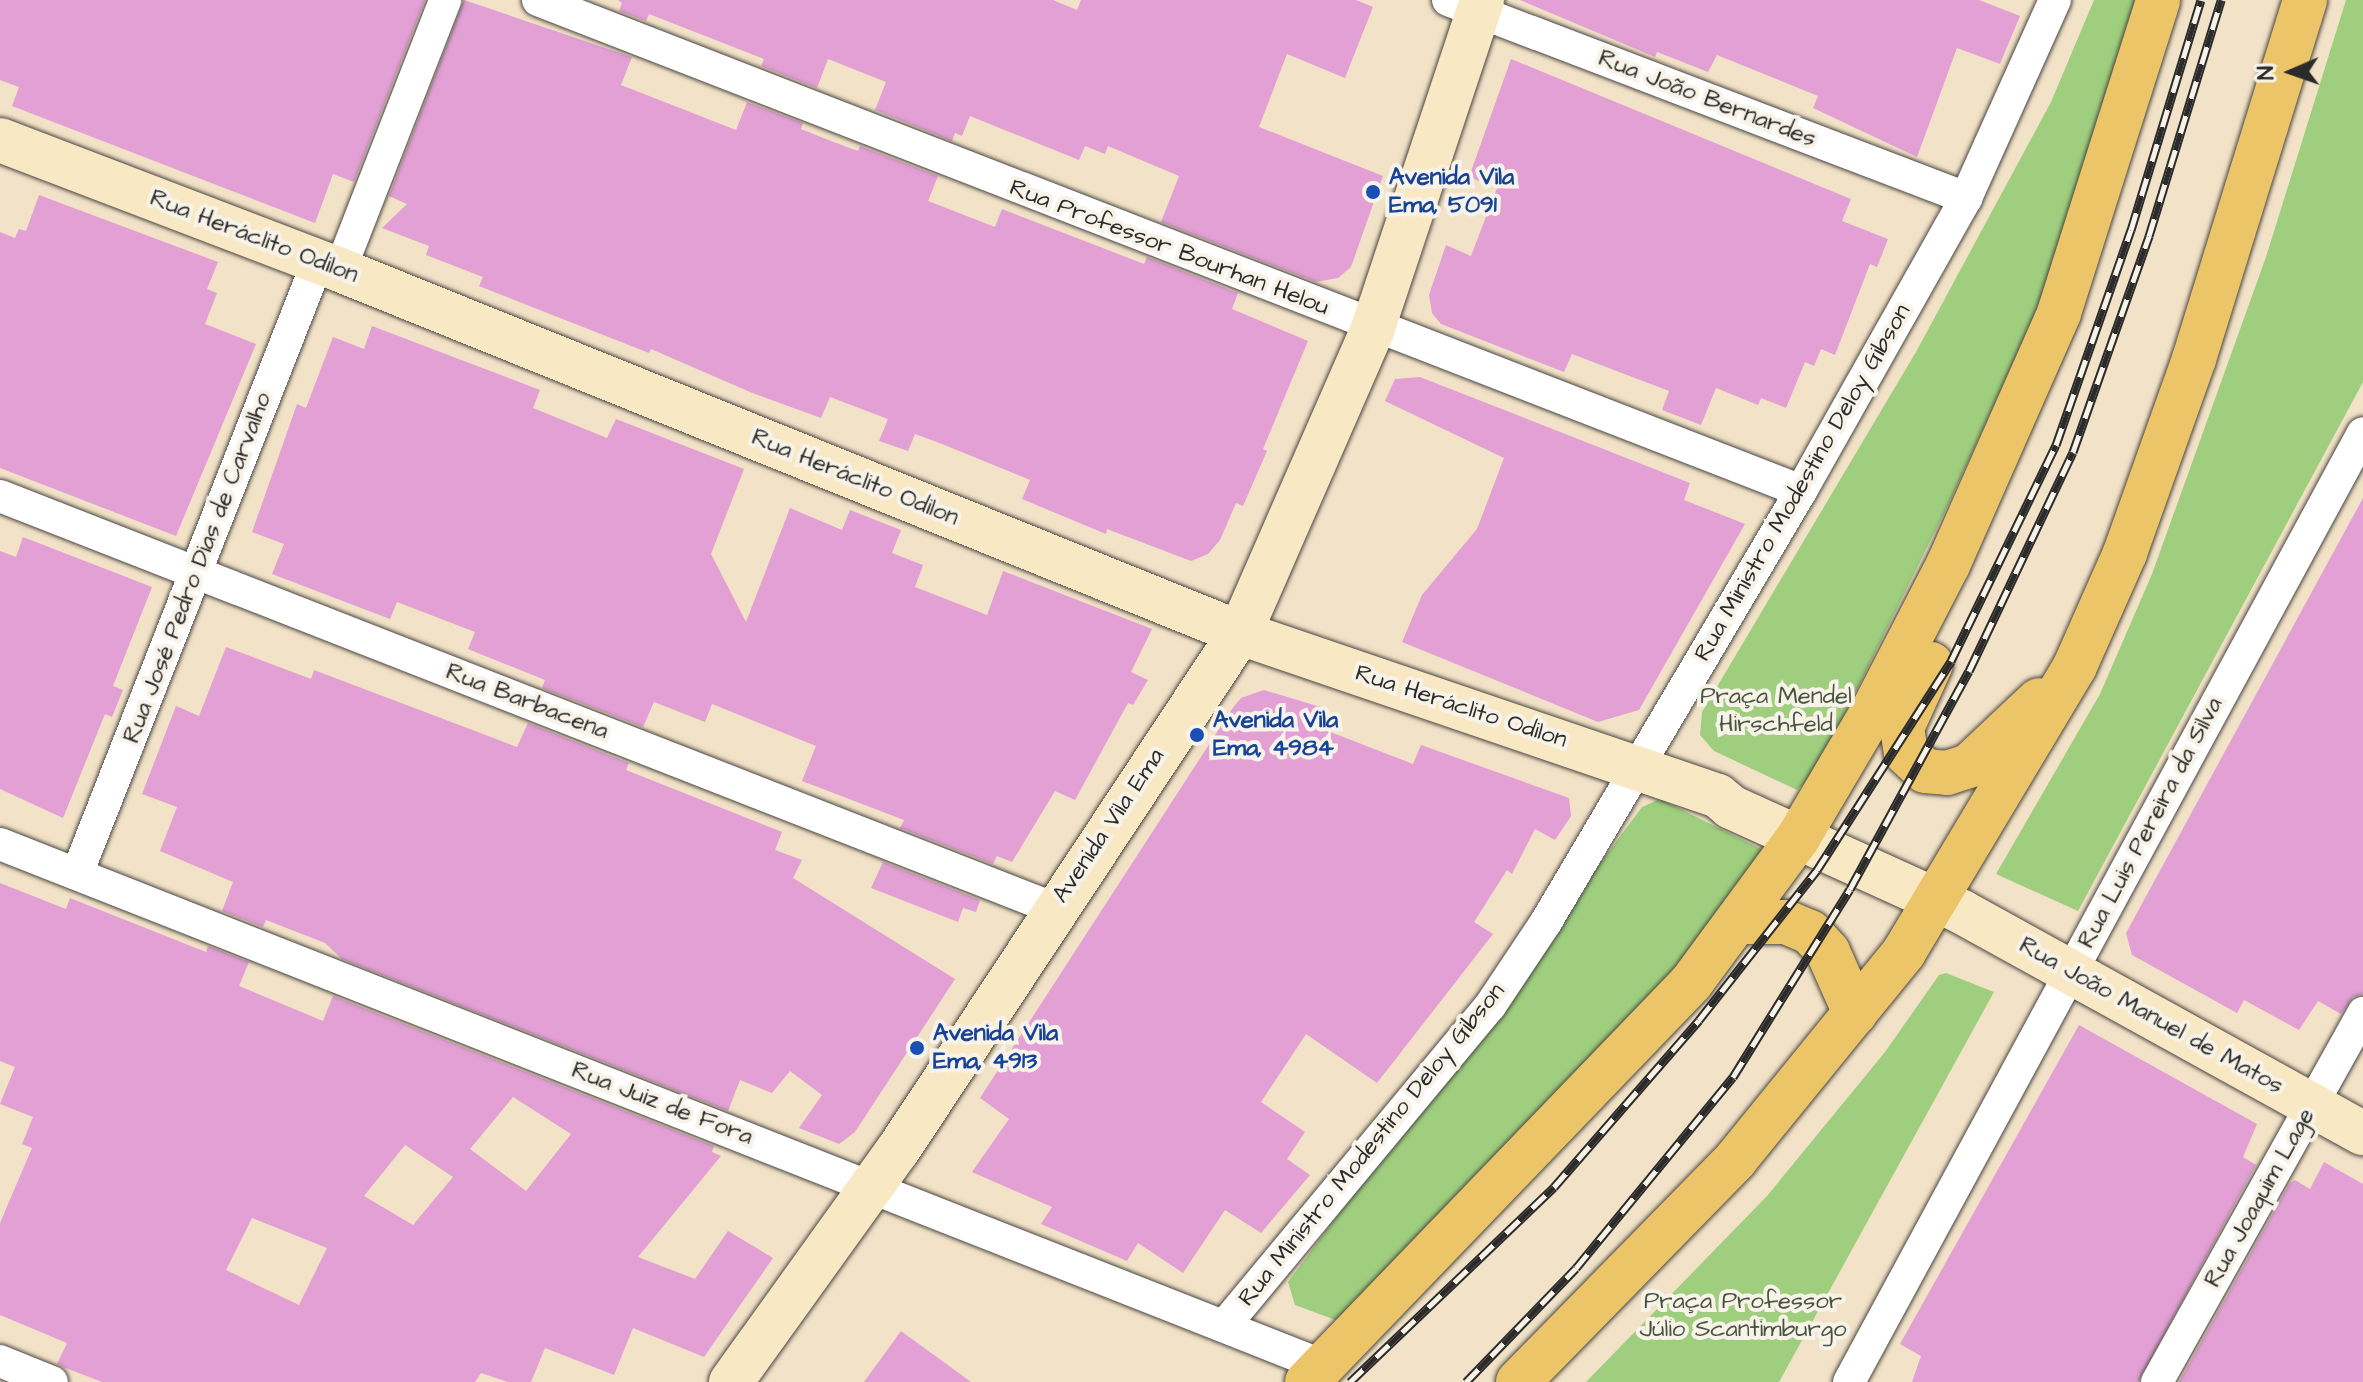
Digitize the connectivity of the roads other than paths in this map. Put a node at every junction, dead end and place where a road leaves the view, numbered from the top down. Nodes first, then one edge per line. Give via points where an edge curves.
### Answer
1 (445, 0) edge
2 (538, 0) edge
3 (2055, 0) edge
4 (2158, 0) edge
5 (2305, 0) edge
6 (1469, 4) edge
7 (0, 140) edge
8 (1966, 198) junction
9 (329, 266) junction
10 (2059, 313) junction
11 (1373, 328) junction
12 (2363, 433) edge
13 (1801, 491) junction
14 (0, 496) edge
15 (196, 572) junction
16 (1240, 633) junction
17 (2075, 666) junction
18 (1639, 766) junction
19 (1802, 830) junction
20 (0, 844) edge
21 (77, 874) junction
22 (1939, 901) junction
23 (1053, 908) junction
24 (1738, 922) junction
25 (2070, 973) junction
26 (1855, 1013) junction
27 (2363, 1013) edge
28 (2312, 1105) junction
29 (2363, 1133) edge
30 (873, 1186) junction
31 (1225, 1325) junction
32 (0, 1361) edge
33 (1316, 1374) edge
34 (52, 1382) edge
35 (731, 1382) edge
36 (1518, 1382) edge
37 (1849, 1382) edge
38 (2157, 1382) edge

1 - 9 street, Rua José Pedro Dias de Carvalho
2 - 11 street, Rua Professor Bourhan Helou
3 - 8 street, Rua Ministro Modestino Deloy Gibson
4 - 10 main road
5 - 17 main road via 2194,359 2125,553
6 - 8 street, Rua João Bernardes
6 - 11 street, Avenida Vila Ema
7 - 9 street, Rua Heráclito Odilon
8 - 13 street, Rua Ministro Modestino Deloy Gibson
9 - 15 street, Rua José Pedro Dias de Carvalho
9 - 16 street, Rua Heráclito Odilon
10 - 17 main road via 2005,480 1944,638 1904,714 1906,753 1925,771 1947,773 1969,766
10 - 19 main road via 1948,565 1870,716
11 - 13 street, Rua Professor Bourhan Helou
11 - 16 street, Avenida Vila Ema
12 - 25 street, Rua Luis Pereira da Silva
13 - 18 street, Rua Ministro Modestino Deloy Gibson
14 - 15 street, Rua Barbacena
15 - 21 street, Rua José Pedro Dias de Carvalho
15 - 23 street, Rua Barbacena
16 - 18 street, Rua Heráclito Odilon
16 - 23 street, Avenida Vila Ema
17 - 22 main road
18 - 19 street, Rua Heráclito Odilon
18 - 31 street, Rua Ministro Modestino Deloy Gibson via 1490,1006
19 - 22 street, Rua Heráclito Odilon
19 - 24 main road
20 - 21 street, Rua Juiz de Fora
21 - 30 street, Rua Juiz de Fora
22 - 25 street, Rua João Manuel de Matos
22 - 26 main road
23 - 30 street, Avenida Vila Ema
24 - 26 main road via 1786,922 1810,932 1828,952
24 - 33 main road via 1691,983
25 - 28 street, Rua João Manuel de Matos
25 - 37 street, Rua Luis Pereira da Silva
26 - 36 main road via 1736,1159
27 - 28 street, Rua Joaquim Lage
28 - 29 street, Rua João Manuel de Matos
28 - 38 street, Rua Joaquim Lage
30 - 31 street, Rua Juiz de Fora
30 - 35 street, Avenida Vila Ema
31 - 33 street, Rua Juiz de Fora
32 - 34 street

